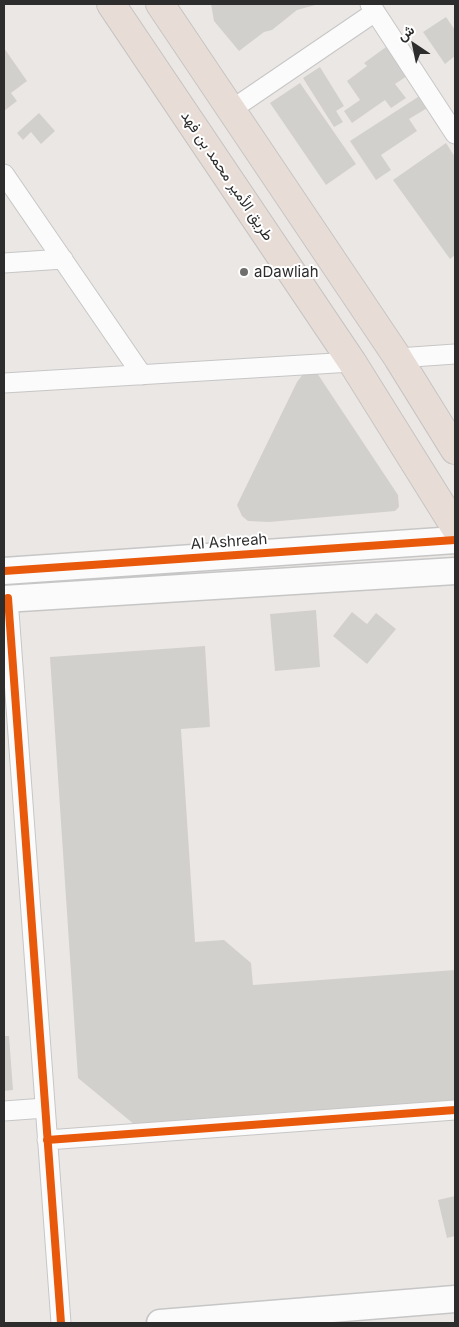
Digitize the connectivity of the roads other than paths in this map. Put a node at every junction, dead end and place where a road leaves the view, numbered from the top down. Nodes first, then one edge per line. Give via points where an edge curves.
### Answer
1 (111, 4) edge
2 (160, 4) edge
3 (372, 8) edge
4 (231, 110) junction
5 (455, 134) edge
6 (4, 174) edge
7 (63, 259) junction
8 (4, 263) edge
9 (455, 354) edge
10 (398, 358) junction
11 (352, 362) junction
12 (142, 375) junction
13 (4, 383) edge
14 (455, 450) edge
15 (455, 527) edge
16 (455, 540) edge
17 (4, 571) edge
18 (455, 571) edge
19 (6, 599) edge
20 (12, 774) edge
21 (45, 1108) junction
22 (455, 1110) edge
23 (4, 1111) edge
24 (48, 1140) junction
25 (455, 1300) edge
26 (61, 1323) edge
27 (160, 1323) edge

1 - 11 highway, طريق الأمير محمد بن فهد
2 - 4 highway
3 - 4 street
3 - 5 street
4 - 10 highway
6 - 7 street
7 - 8 street
7 - 12 street
9 - 10 street
10 - 14 highway
11 - 12 street
11 - 15 highway, طريق الأمير محمد بن فهد
12 - 13 street
16 - 17 street, Al Ashreah
18 - 19 street
19 - 20 street
20 - 21 street
21 - 23 street
21 - 24 street
22 - 24 street
24 - 26 street
25 - 27 street

